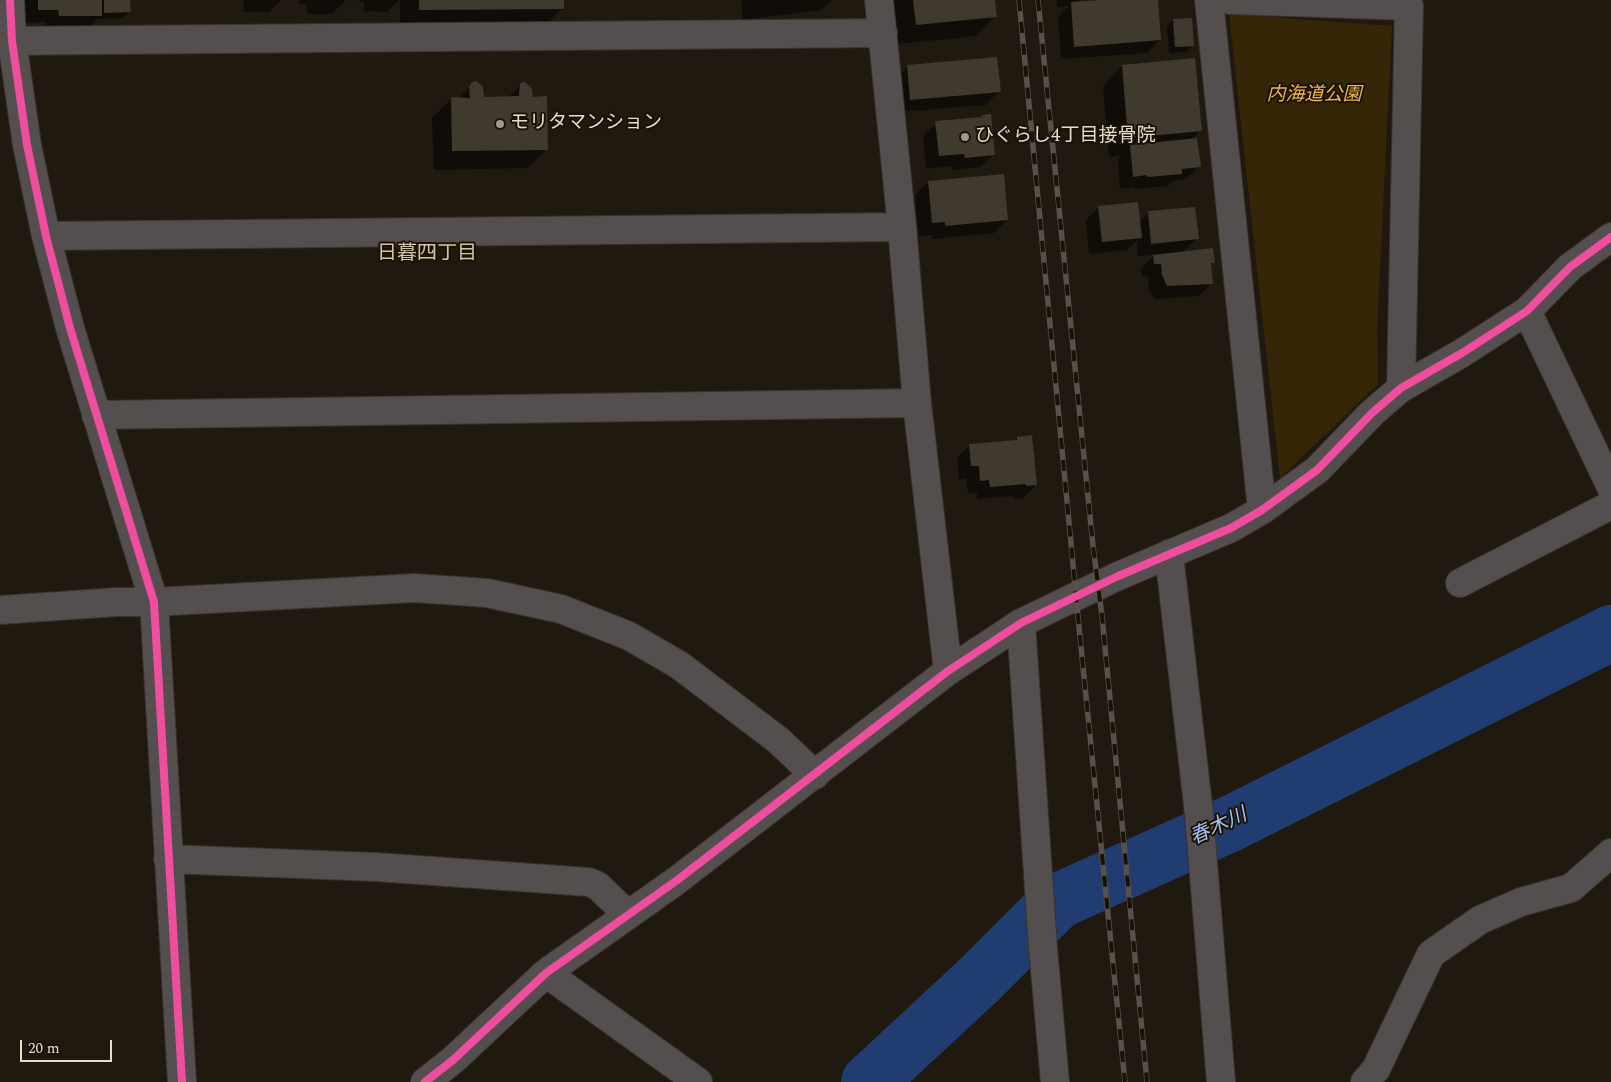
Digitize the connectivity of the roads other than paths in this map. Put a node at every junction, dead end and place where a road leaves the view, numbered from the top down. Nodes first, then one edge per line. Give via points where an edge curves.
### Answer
1 (10, 0) edge
2 (879, 0) edge
3 (1209, 0) edge
4 (1229, 0) edge
5 (1409, 3) edge
6 (883, 33) junction
7 (6, 41) edge
8 (902, 227) junction
9 (46, 236) junction
10 (1611, 237) edge
11 (1527, 311) junction
12 (1401, 388) junction
13 (917, 403) junction
14 (96, 415) junction
15 (1611, 487) edge
16 (1611, 505) edge
17 (1262, 510) junction
18 (1169, 554) junction
19 (1460, 583) dead end
20 (154, 602) junction
21 (0, 610) edge
22 (1021, 623) junction
23 (948, 671) junction
24 (815, 775) junction
25 (1611, 853) edge
26 (168, 859) junction
27 (628, 915) junction
28 (546, 973) junction
29 (182, 1082) edge
30 (424, 1082) edge
31 (698, 1082) edge
32 (1055, 1082) edge
33 (1221, 1082) edge
34 (1365, 1082) edge

1 - 7 street
2 - 6 street
3 - 17 street
4 - 5 street
5 - 12 street
6 - 7 street
6 - 8 street
7 - 9 street
8 - 9 street
8 - 13 street
9 - 14 street
10 - 11 street via 1570,267
11 - 12 street
11 - 15 street
12 - 17 street via 1372,413 1318,470
13 - 14 street
13 - 23 street
14 - 20 street
16 - 19 street
17 - 18 street via 1231,528
18 - 22 street
18 - 33 street via 1199,814
20 - 21 street
20 - 24 street via 415,588 487,593 560,609 629,636 679,665 778,740
20 - 26 street
22 - 23 street
22 - 32 street
23 - 24 street
24 - 27 street
25 - 34 street via 1571,888 1521,902 1480,920 1431,954 1376,1069
26 - 27 street via 376,867 589,882 598,886
26 - 29 street
27 - 28 street
28 - 30 street via 453,1060
28 - 31 street

